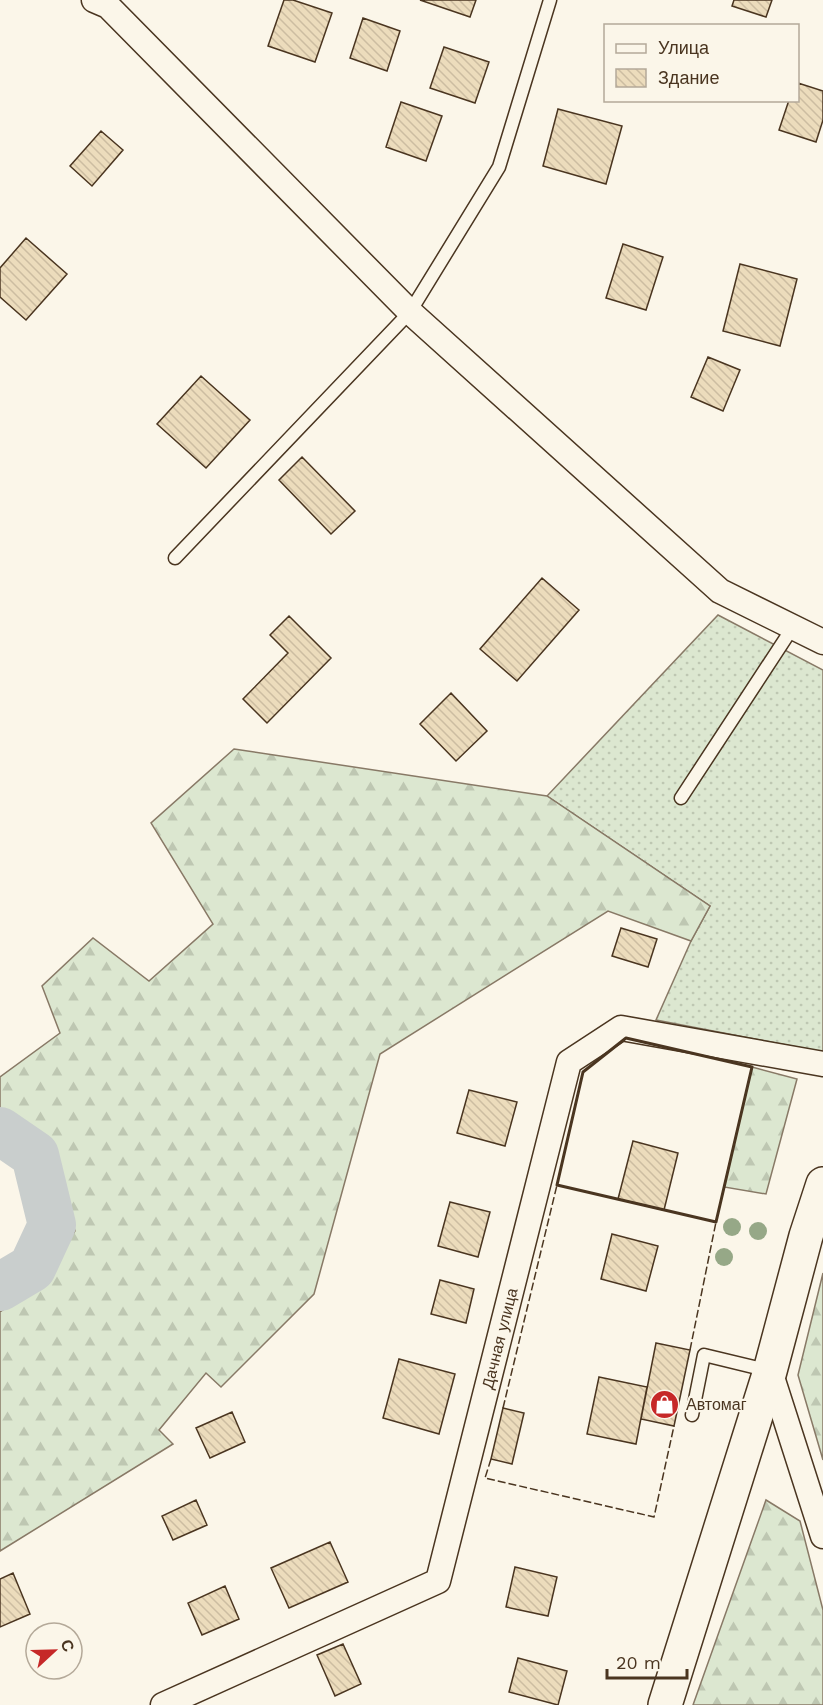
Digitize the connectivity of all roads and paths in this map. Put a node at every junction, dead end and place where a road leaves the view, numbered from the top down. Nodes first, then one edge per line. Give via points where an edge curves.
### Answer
1 (550, 0) edge
2 (104, 2) edge
3 (410, 312) junction
4 (175, 558) dead end
5 (793, 627) junction
6 (823, 642) edge
7 (681, 798) dead end
8 (823, 1064) edge
9 (823, 1184) edge
10 (815, 1240) edge
11 (770, 1371) junction
12 (692, 1415) dead end
13 (823, 1536) edge
14 (163, 1705) edge
15 (665, 1705) edge

1 - 3 lane via 499,167
2 - 3 street
3 - 4 lane
3 - 5 street via 720,591
5 - 6 street
5 - 7 lane
8 - 14 street, Дачная улица via 621,1028 569,1062 438,1581
9 - 10 main road
10 - 11 main road
11 - 12 lane via 704,1355
11 - 13 street
11 - 15 main road

